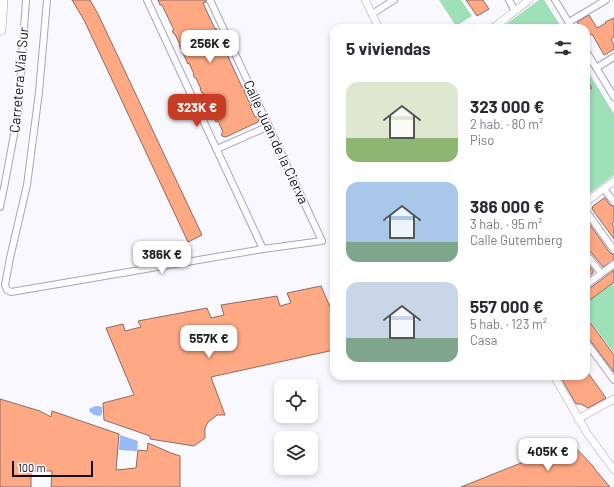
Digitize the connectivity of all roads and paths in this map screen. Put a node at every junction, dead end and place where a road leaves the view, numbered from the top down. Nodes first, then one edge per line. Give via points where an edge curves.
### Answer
1 (2, 0) edge
2 (26, 0) edge
3 (47, 0) edge
4 (146, 0) edge
5 (210, 0) edge
6 (365, 0) edge
7 (394, 0) edge
8 (509, 0) edge
9 (529, 0) edge
10 (555, 0) edge
11 (606, 0) edge
12 (515, 11) junction
13 (372, 14) junction
14 (377, 24) edge
15 (497, 24) edge
16 (569, 24) edge
17 (571, 24) edge
18 (0, 30) edge
19 (614, 57) edge
20 (590, 58) edge
21 (596, 68) junction
22 (614, 97) edge
23 (269, 126) junction
24 (217, 149) junction
25 (614, 181) edge
26 (604, 189) junction
27 (590, 199) edge
28 (614, 202) edge
29 (0, 207) edge
30 (590, 217) edge
31 (263, 249) junction
32 (614, 250) edge
33 (590, 259) edge
34 (614, 264) edge
35 (601, 273) junction
36 (590, 282) edge
37 (590, 353) edge
38 (556, 380) edge
39 (614, 380) edge
40 (614, 399) edge
41 (578, 419) junction
42 (613, 468) edge

1 - 18 highway
2 - 29 street, Carretera Vial Sur via 18,113
3 - 31 street via 27,185 10,258 5,285 7,290 11,292
4 - 24 street
5 - 23 street, Calle Juan de la Cierva
6 - 13 street
7 - 13 street
8 - 12 street
9 - 12 street
10 - 16 street
11 - 17 street
12 - 15 street
13 - 14 street
19 - 21 street
20 - 21 street
21 - 22 street
23 - 24 street
23 - 31 street, Calle Juan de la Cierva via 322,240
24 - 31 street
25 - 26 street
26 - 27 street
26 - 28 street
30 - 32 street
33 - 35 street
34 - 35 street
35 - 36 street
37 - 39 street
38 - 41 street
40 - 41 street
41 - 42 street

